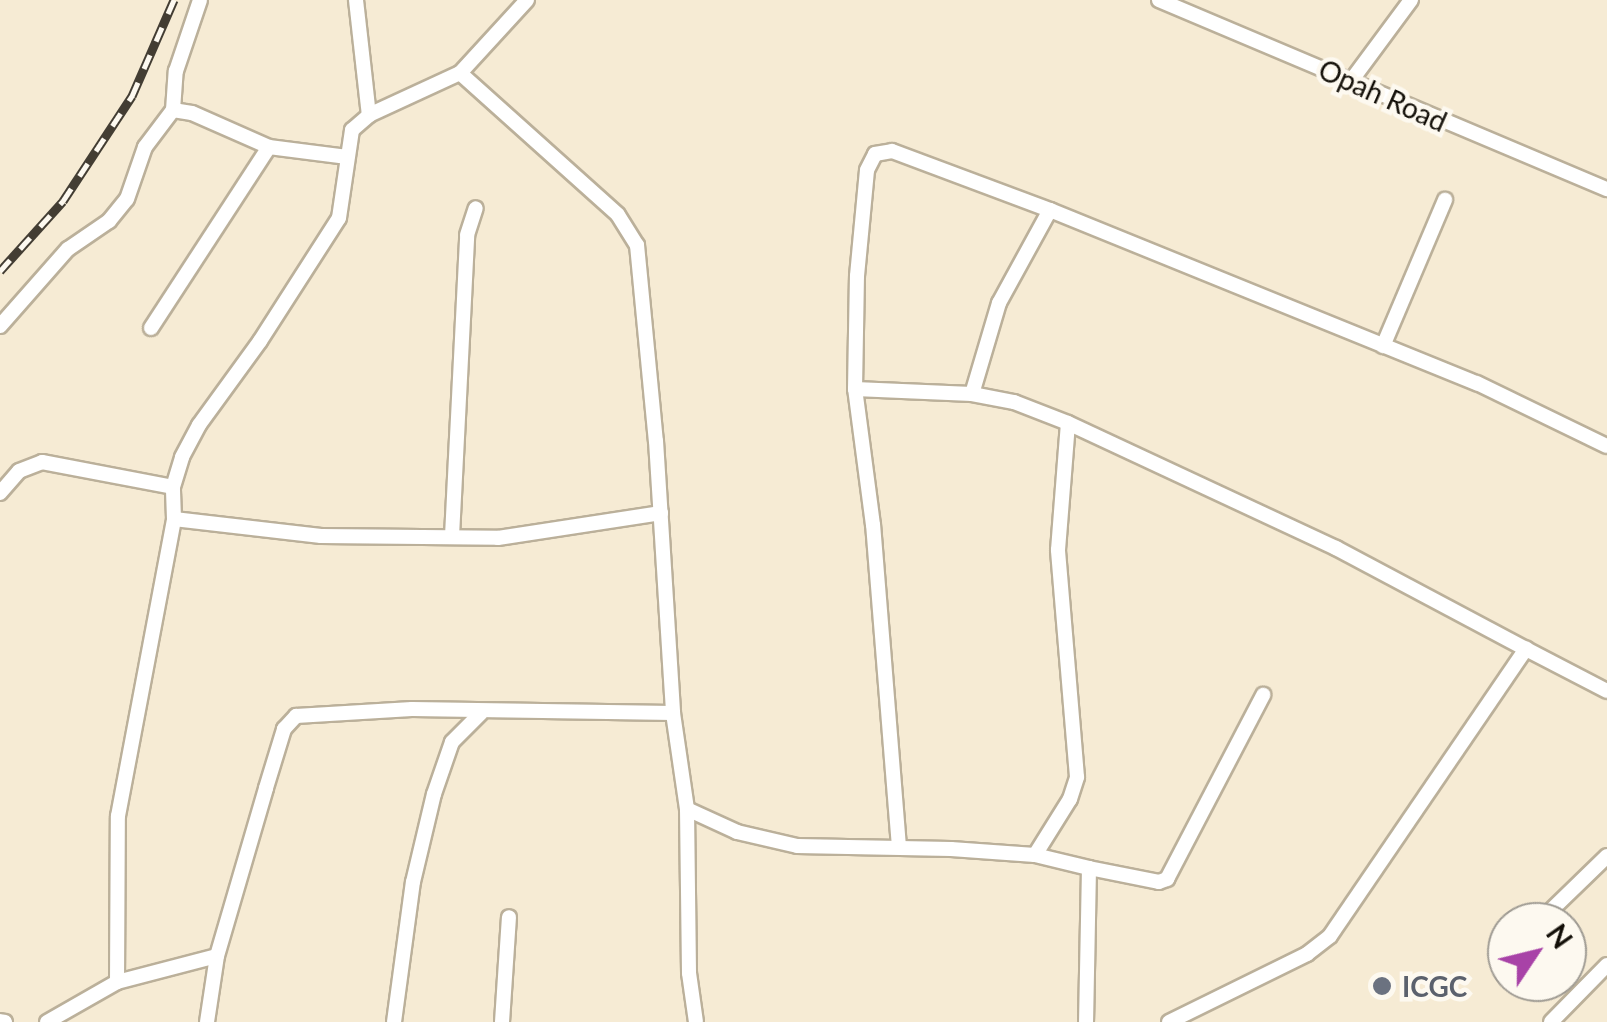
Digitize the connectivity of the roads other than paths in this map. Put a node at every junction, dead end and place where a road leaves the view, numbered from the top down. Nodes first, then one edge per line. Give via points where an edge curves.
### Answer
1 (200, 0) edge
2 (356, 0) edge
3 (527, 0) edge
4 (1159, 0) edge
5 (1412, 0) edge
6 (460, 73) junction
7 (1352, 81) junction
8 (173, 110) junction
9 (369, 115) junction
10 (269, 147) junction
11 (347, 158) junction
12 (1607, 189) edge
13 (1445, 200) dead end
14 (476, 208) dead end
15 (1050, 210) junction
16 (0, 326) edge
17 (150, 328) dead end
18 (1383, 346) junction
19 (855, 389) junction
20 (972, 394) junction
21 (1068, 423) junction
22 (1607, 446) edge
23 (173, 486) junction
24 (0, 493) edge
25 (660, 513) junction
26 (174, 518) junction
27 (452, 536) junction
28 (1526, 650) junction
29 (1607, 691) edge
30 (1263, 695) dead end
31 (480, 713) junction
32 (673, 713) junction
33 (687, 810) junction
34 (899, 847) junction
35 (1035, 855) junction
36 (1607, 856) edge
37 (1089, 868) junction
38 (1560, 902) edge
39 (510, 917) dead end
40 (218, 956) junction
41 (1607, 965) edge
42 (117, 982) junction
43 (47, 1022) edge
44 (207, 1022) edge
45 (394, 1022) edge
46 (502, 1022) edge
47 (696, 1022) edge
48 (1086, 1022) edge
49 (1169, 1022) edge
50 (1551, 1022) edge

1 - 8 street via 176,71
2 - 9 street
3 - 6 street
4 - 7 street, Opah Road
5 - 7 street
6 - 9 street
6 - 25 street via 630,228
7 - 12 street, Opah Road
8 - 10 street
8 - 16 street via 145,148 128,198 68,249
9 - 11 street via 352,130
10 - 11 street
10 - 17 street
11 - 23 street via 339,218 199,424
13 - 18 street
14 - 27 street via 466,234
15 - 18 street
15 - 19 street via 892,151 875,154 867,170 857,276
15 - 20 street via 999,303
18 - 22 street
19 - 20 street
19 - 34 street via 875,543
20 - 21 street
21 - 28 street via 1336,548
21 - 35 street via 1058,550 1076,778 1070,800
23 - 24 street via 42,462 19,470
23 - 26 street
25 - 27 street via 498,538
25 - 32 street
26 - 27 street via 321,536
26 - 42 street via 118,816
28 - 29 street
28 - 49 street via 1330,936
30 - 37 street via 1167,878 1158,882
31 - 32 street
31 - 40 street via 296,716 284,729
31 - 45 street via 452,742 434,794 412,882
32 - 33 street
33 - 34 street via 737,832 797,846
33 - 47 street
34 - 35 street
35 - 37 street
36 - 38 street
37 - 48 street
39 - 46 street
40 - 42 street
40 - 44 street
41 - 50 street
42 - 43 street

